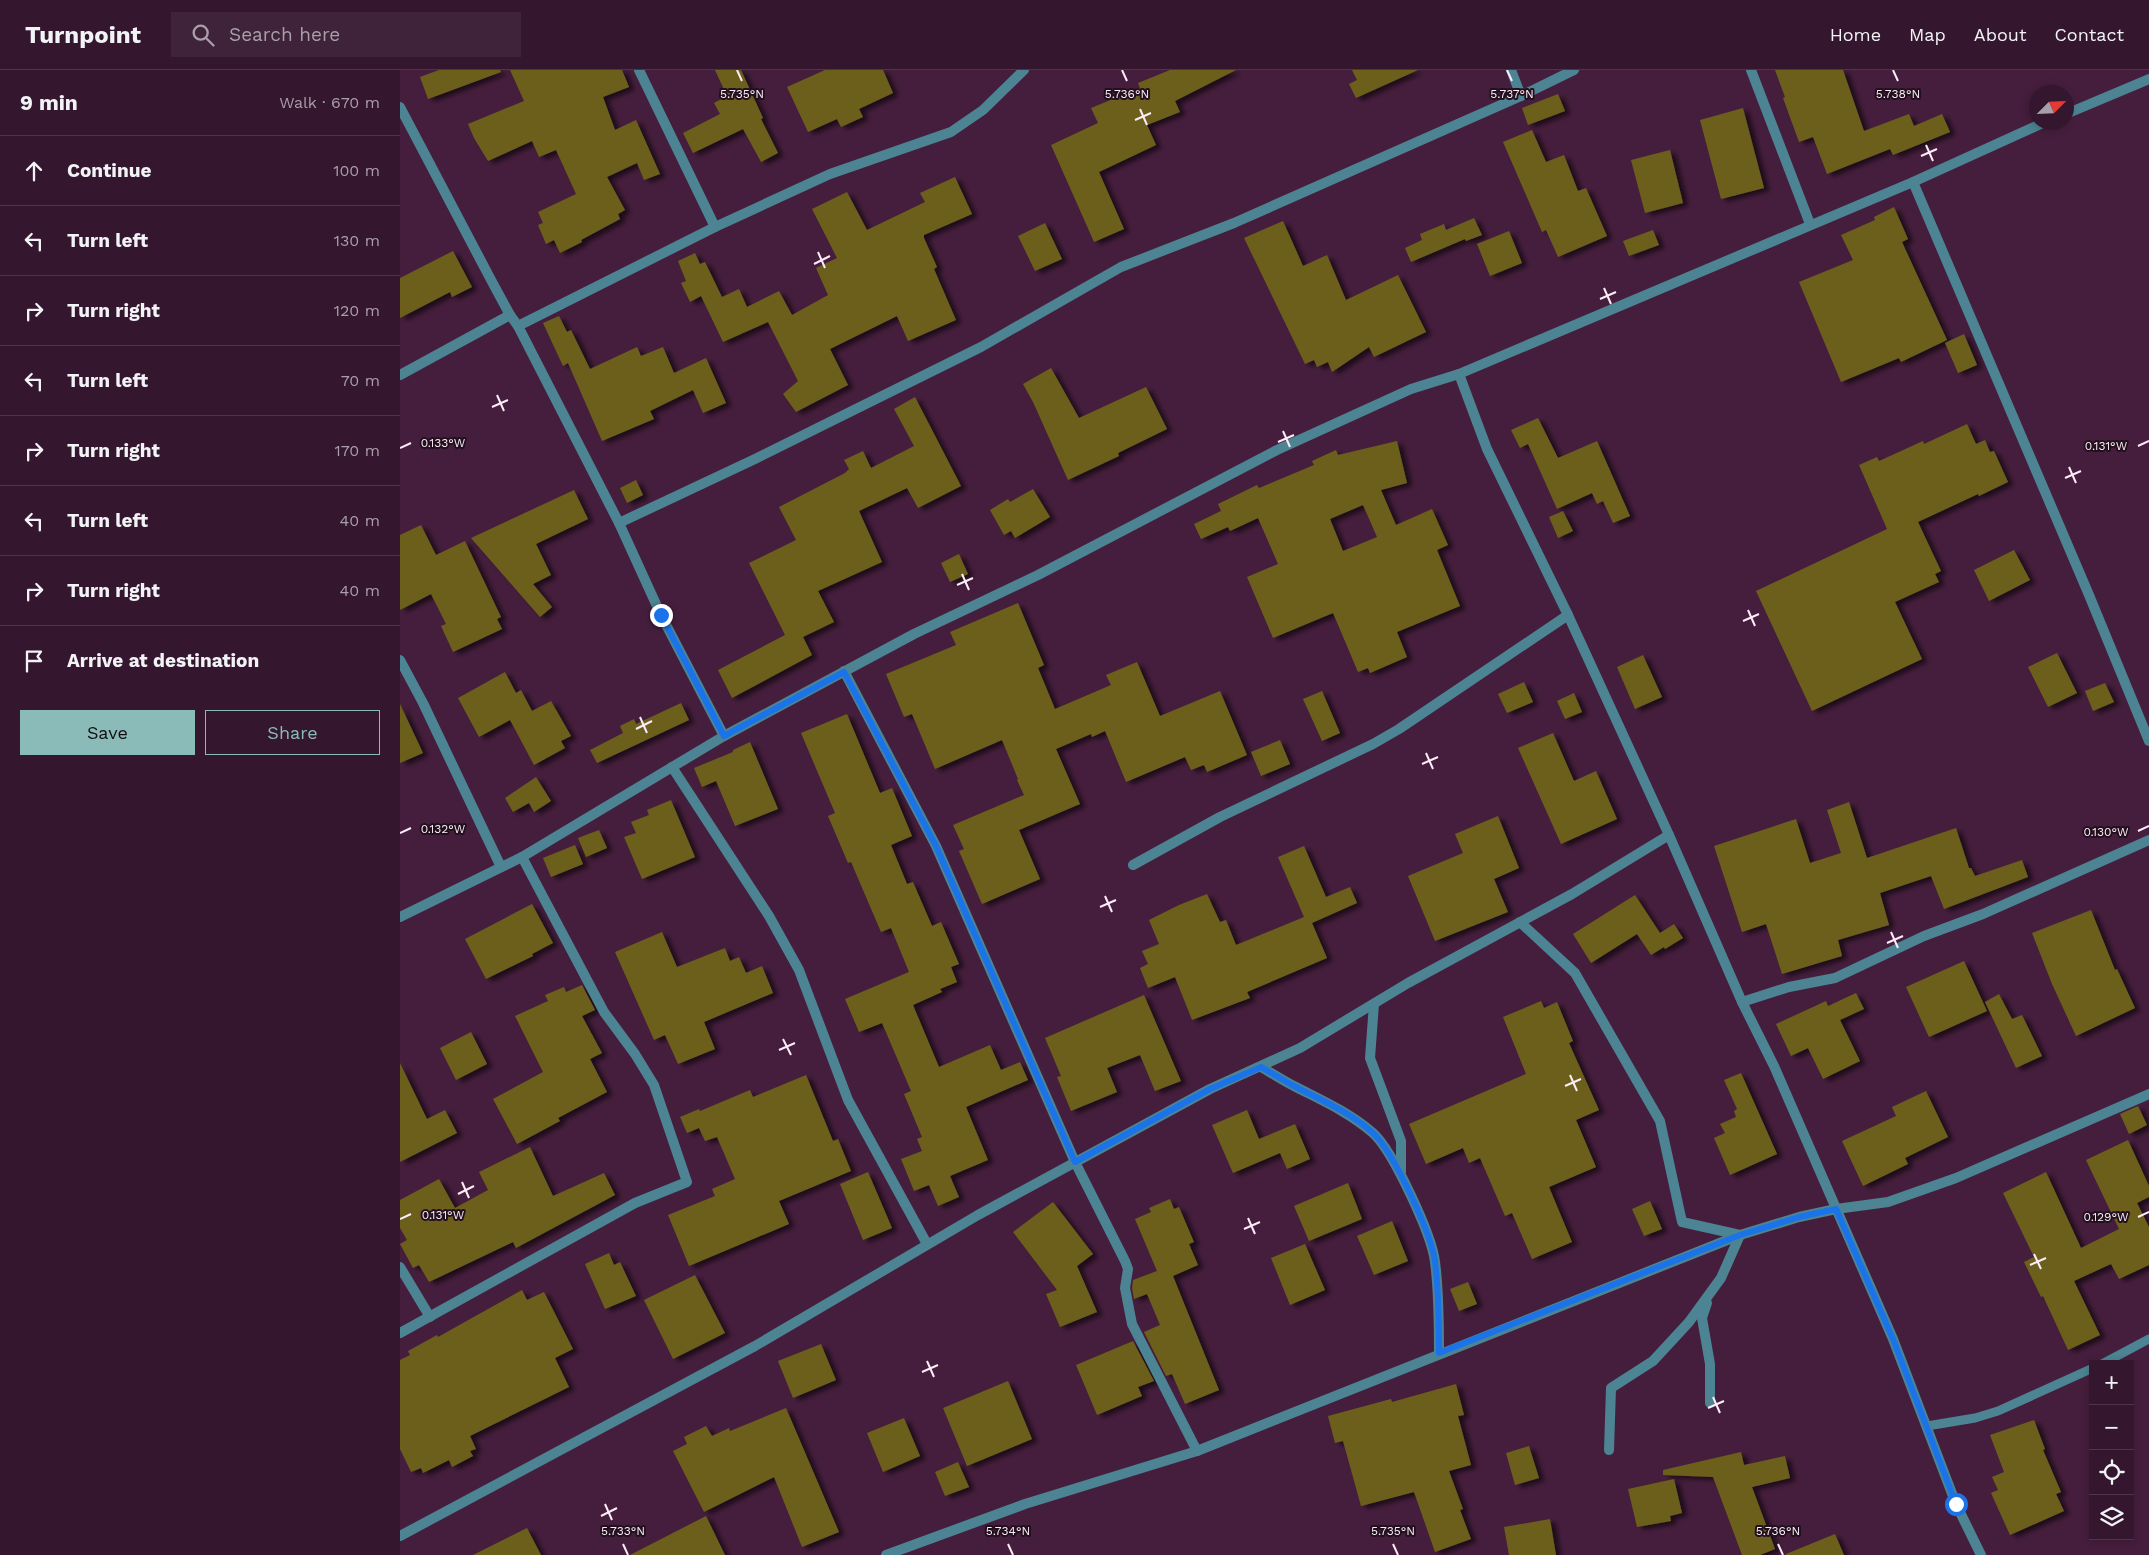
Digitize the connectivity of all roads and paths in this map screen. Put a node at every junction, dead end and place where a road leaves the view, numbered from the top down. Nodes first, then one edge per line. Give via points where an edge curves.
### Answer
1 (639, 70) edge
2 (1024, 70) edge
3 (1511, 70) edge
4 (1574, 70) edge
5 (1751, 70) edge
6 (2149, 79) edge
7 (1521, 96) junction
8 (400, 107) edge
9 (2074, 111) edge
10 (2029, 129) edge
11 (1913, 182) junction
12 (1810, 224) junction
13 (715, 227) junction
14 (510, 315) junction
15 (518, 326) junction
16 (1459, 374) junction
17 (400, 375) edge
18 (619, 523) junction
19 (1568, 614) junction
20 (400, 660) edge
21 (844, 672) junction
22 (724, 736) junction
23 (2149, 741) edge
24 (672, 767) junction
25 (1669, 836) junction
26 (2149, 840) edge
27 (522, 857) junction
28 (1133, 865) dead end
29 (501, 867) junction
30 (400, 917) edge
31 (1520, 922) junction
32 (1742, 1002) junction
33 (1374, 1004) junction
34 (1261, 1067) junction
35 (2149, 1094) edge
36 (1075, 1162) junction
37 (1401, 1174) junction
38 (1836, 1209) junction
39 (1740, 1235) junction
40 (927, 1244) junction
41 (400, 1267) edge
42 (1710, 1293) junction
43 (430, 1317) junction
44 (400, 1333) edge
45 (2149, 1339) edge
46 (1439, 1353) junction
47 (2110, 1360) edge
48 (2089, 1370) edge
49 (1710, 1403) dead end
50 (1926, 1426) junction
51 (1197, 1450) junction
52 (1609, 1450) dead end
53 (400, 1536) edge
54 (886, 1555) edge
55 (1981, 1555) edge

1 - 13 street
2 - 13 street via 983,110 951,132 830,174
3 - 7 street
4 - 7 street
5 - 12 street
6 - 9 street
7 - 18 street via 1234,223 1121,267 981,347
8 - 14 street
10 - 11 street
11 - 12 street
11 - 23 street
12 - 16 street
13 - 15 street
14 - 15 street
14 - 17 street
15 - 18 street
16 - 19 street via 1487,449
16 - 21 street via 1411,389 1277,450
18 - 22 street via 661,615
19 - 25 street
19 - 28 street via 1399,729 1220,817
20 - 29 street via 424,703
21 - 22 street
21 - 36 street via 936,846
22 - 24 street
24 - 27 street
24 - 40 street via 769,916 799,970 848,1100
25 - 31 street
25 - 32 street
26 - 32 street via 1983,914 1924,936 1835,978 1789,987
27 - 29 street
27 - 43 street via 604,1012 654,1085 687,1182 635,1203
29 - 30 street
31 - 33 street
31 - 39 street via 1575,972 1660,1121 1682,1222
32 - 38 street via 1774,1066
33 - 34 street
33 - 37 street via 1370,1058 1401,1141
34 - 36 street via 1210,1089
34 - 37 street via 1332,1104 1373,1132
35 - 38 street via 1956,1178 1888,1202
36 - 40 street
36 - 51 street via 1125,1261 1128,1270 1125,1288 1132,1324
37 - 46 street via 1429,1238 1435,1261
38 - 39 street
38 - 50 street via 1893,1339
39 - 42 street via 1721,1278
39 - 46 street
40 - 53 street via 755,1346
41 - 43 street
42 - 49 street via 1702,1318 1710,1364
42 - 52 street via 1689,1322 1653,1361 1611,1388
43 - 44 street
45 - 47 lane
46 - 51 street
48 - 50 lane via 1998,1411
50 - 55 street via 1956,1504
51 - 54 street via 1025,1504

